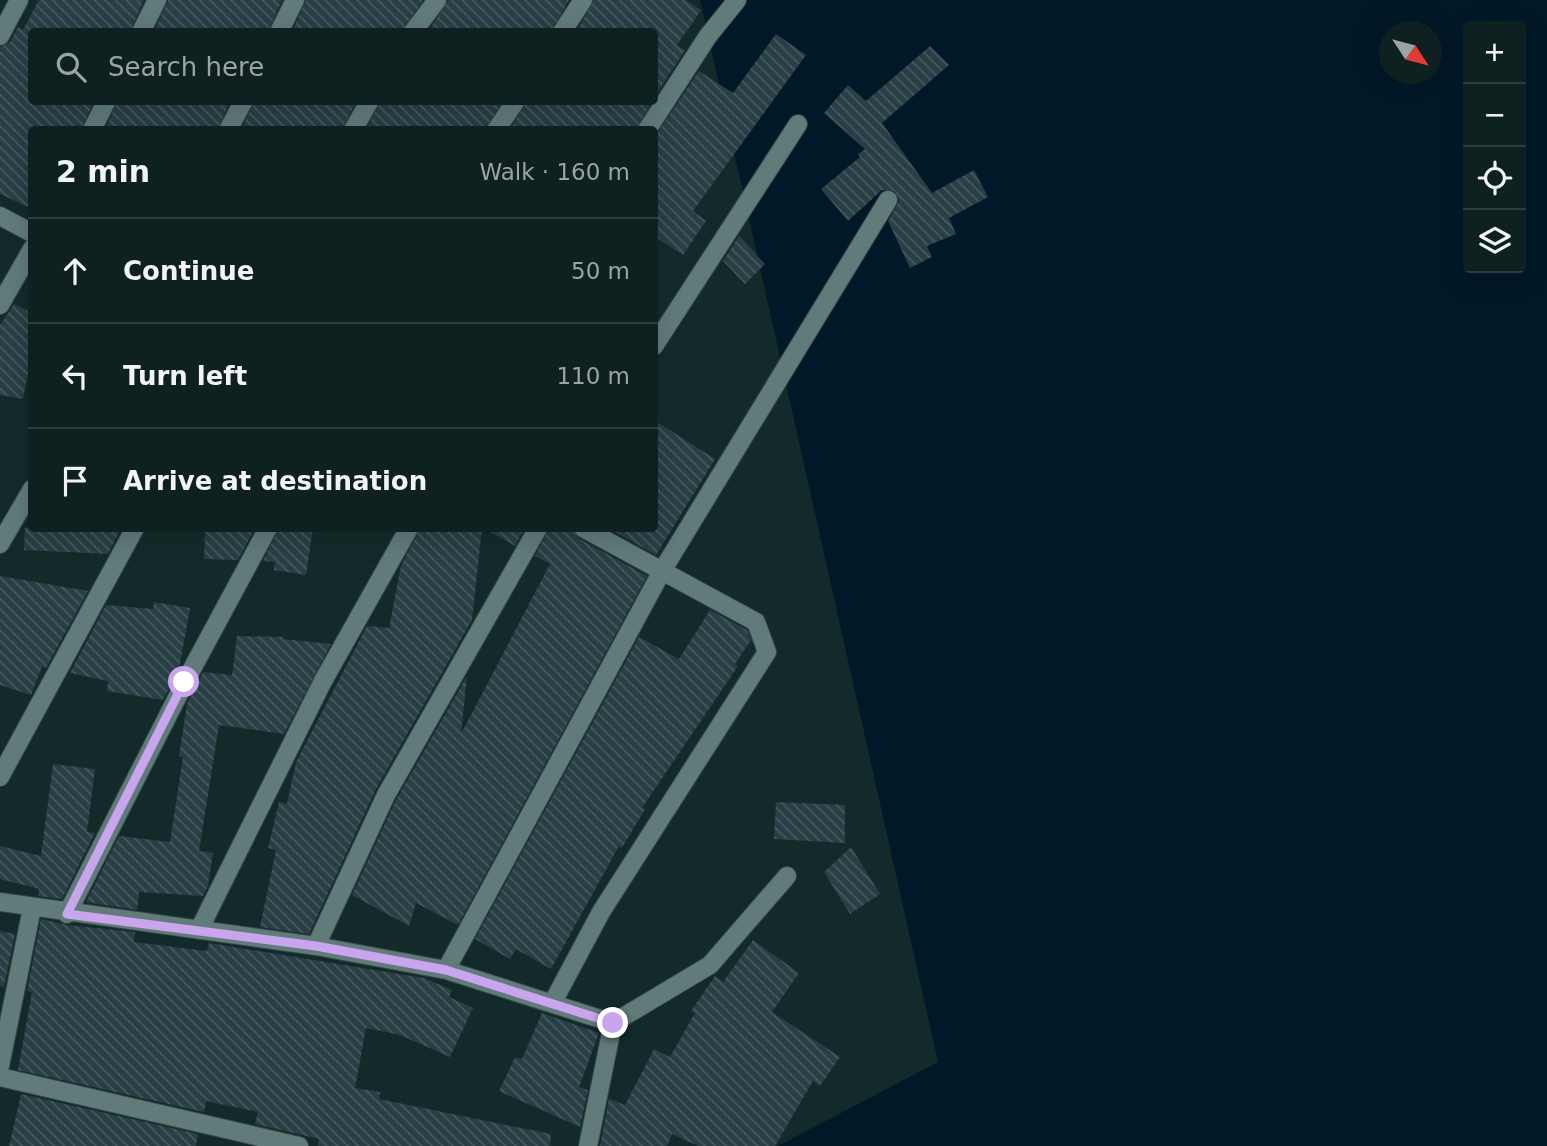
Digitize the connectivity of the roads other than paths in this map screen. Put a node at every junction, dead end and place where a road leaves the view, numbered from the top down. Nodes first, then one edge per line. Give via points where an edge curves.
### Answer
1 (19, 0) edge
2 (157, 0) edge
3 (295, 0) edge
4 (436, 0) edge
5 (583, 0) edge
6 (737, 0) edge
7 (143, 28) edge
8 (281, 28) edge
9 (416, 28) edge
10 (565, 28) edge
11 (0, 36) edge
12 (104, 105) edge
13 (241, 105) edge
14 (367, 105) edge
15 (513, 105) edge
16 (798, 124) dead end
17 (94, 126) edge
18 (230, 126) edge
19 (355, 126) edge
20 (499, 126) edge
21 (651, 126) edge
22 (888, 200) dead end
23 (0, 216) edge
24 (28, 231) edge
25 (28, 256) edge
26 (0, 305) edge
27 (658, 340) edge
28 (28, 496) edge
29 (133, 532) edge
30 (266, 532) edge
31 (407, 532) edge
32 (536, 532) edge
33 (590, 532) edge
34 (0, 544) edge
35 (662, 571) junction
36 (0, 777) edge
37 (787, 876) dead end
38 (0, 902) edge
39 (32, 908) junction
40 (67, 914) junction
41 (199, 930) junction
42 (316, 946) junction
43 (446, 970) junction
44 (553, 1002) junction
45 (613, 1023) junction
46 (0, 1066) edge
47 (0, 1077) edge
48 (299, 1146) edge
49 (588, 1146) edge

1 - 11 street
2 - 7 street
3 - 8 street
4 - 9 street
5 - 10 street
6 - 21 street via 708,36
12 - 17 street
13 - 18 street
14 - 19 street
15 - 20 street
16 - 27 street
22 - 35 street
23 - 24 street
25 - 26 street
28 - 34 street
29 - 36 street
30 - 40 street
31 - 41 street via 323,681
32 - 42 street via 386,795
33 - 35 street
35 - 43 street
35 - 44 street via 756,622 767,652 601,912
37 - 45 street via 710,965
38 - 39 street
39 - 40 street
39 - 46 street
40 - 41 street
41 - 42 street
42 - 43 street
43 - 44 street
44 - 45 street
45 - 49 street
47 - 48 street

